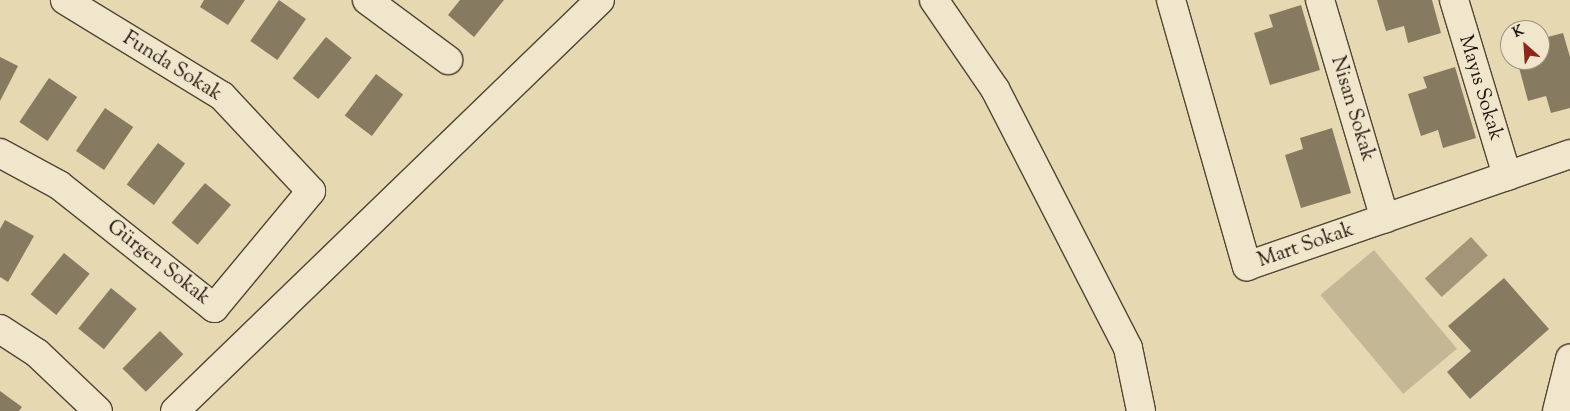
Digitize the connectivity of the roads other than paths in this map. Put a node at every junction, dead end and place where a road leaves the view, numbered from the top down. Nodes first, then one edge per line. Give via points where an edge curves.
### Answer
1 (65, 0) edge
2 (368, 0) edge
3 (600, 0) edge
4 (934, 0) edge
5 (1171, 0) edge
6 (1320, 0) edge
7 (1454, 0) edge
8 (448, 60) dead end
9 (0, 153) edge
10 (1570, 154) edge
11 (1507, 176) junction
12 (311, 190) joint
13 (1385, 218) junction
14 (0, 328) edge
15 (1570, 359) edge
16 (98, 411) edge
17 (175, 411) edge
18 (1141, 411) edge
19 (1557, 411) edge

1 - 12 street, Funda Sokak via 222,96
2 - 8 street
3 - 17 street
4 - 18 street via 995,90 1128,348
5 - 13 street, Mart Sokak via 1247,266
6 - 13 street, Nisan Sokak
7 - 11 street, Mayıs Sokak
9 - 12 street, Gürgen Sokak via 59,185 214,308
10 - 11 street, Mart Sokak
11 - 13 street, Mart Sokak
14 - 16 street via 37,353
15 - 19 street

